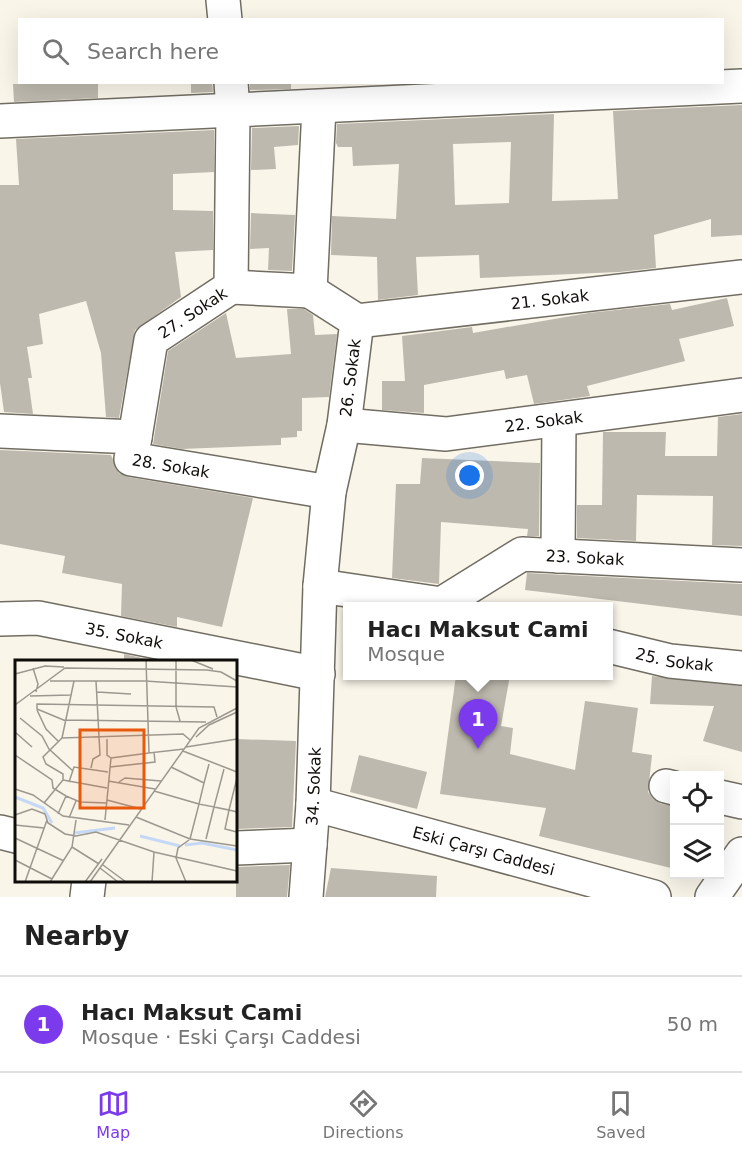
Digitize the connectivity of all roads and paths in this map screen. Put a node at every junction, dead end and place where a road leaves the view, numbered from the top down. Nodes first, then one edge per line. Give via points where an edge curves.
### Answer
1 (223, 0) edge
2 (225, 18) edge
3 (742, 86) edge
4 (232, 97) edge
5 (319, 108) junction
6 (0, 121) edge
7 (742, 277) edge
8 (231, 287) junction
9 (310, 291) junction
10 (357, 321) junction
11 (742, 395) edge
12 (559, 420) junction
13 (344, 425) junction
14 (0, 431) edge
15 (135, 437) junction
16 (329, 492) junction
17 (558, 556) junction
18 (742, 565) edge
19 (320, 586) junction
20 (429, 602) edge
21 (453, 602) edge
22 (0, 619) edge
23 (613, 647) edge
24 (742, 668) edge
25 (318, 674) junction
26 (724, 799) edge
27 (742, 802) edge
28 (313, 804) junction
29 (0, 832) edge
30 (15, 836) edge
31 (310, 845) junction
32 (237, 848) edge
33 (742, 854) edge
34 (89, 882) edge
35 (87, 897) edge
36 (306, 897) edge
37 (654, 897) edge
38 (712, 897) edge

1 - 2 street
3 - 5 street
4 - 5 street
4 - 6 street
4 - 8 street, 27. Sokak
5 - 9 street
7 - 10 street, 21. Sokak
8 - 9 street
8 - 15 street, 27. Sokak via 151,340
9 - 10 street, 26. Sokak
10 - 13 street, 26. Sokak
11 - 12 street, 22. Sokak
12 - 13 street, 22. Sokak via 446,434
12 - 17 street
13 - 16 street, 26. Sokak
14 - 15 street, 28. Sokak
15 - 16 street, 28. Sokak via 131,459
16 - 19 street, 26. Sokak
17 - 18 street, 23. Sokak
17 - 21 street, 23. Sokak via 522,554
19 - 20 street
19 - 25 street, 26. Sokak
22 - 25 street, 35. Sokak via 38,618
23 - 24 street, 25. Sokak via 670,661
25 - 28 street, 34. Sokak
26 - 27 street
28 - 31 street, 34. Sokak
28 - 37 street, Eski Çarşı Caddesi
29 - 30 street
31 - 32 street
31 - 36 street, 34. Sokak
33 - 38 street
34 - 35 street

